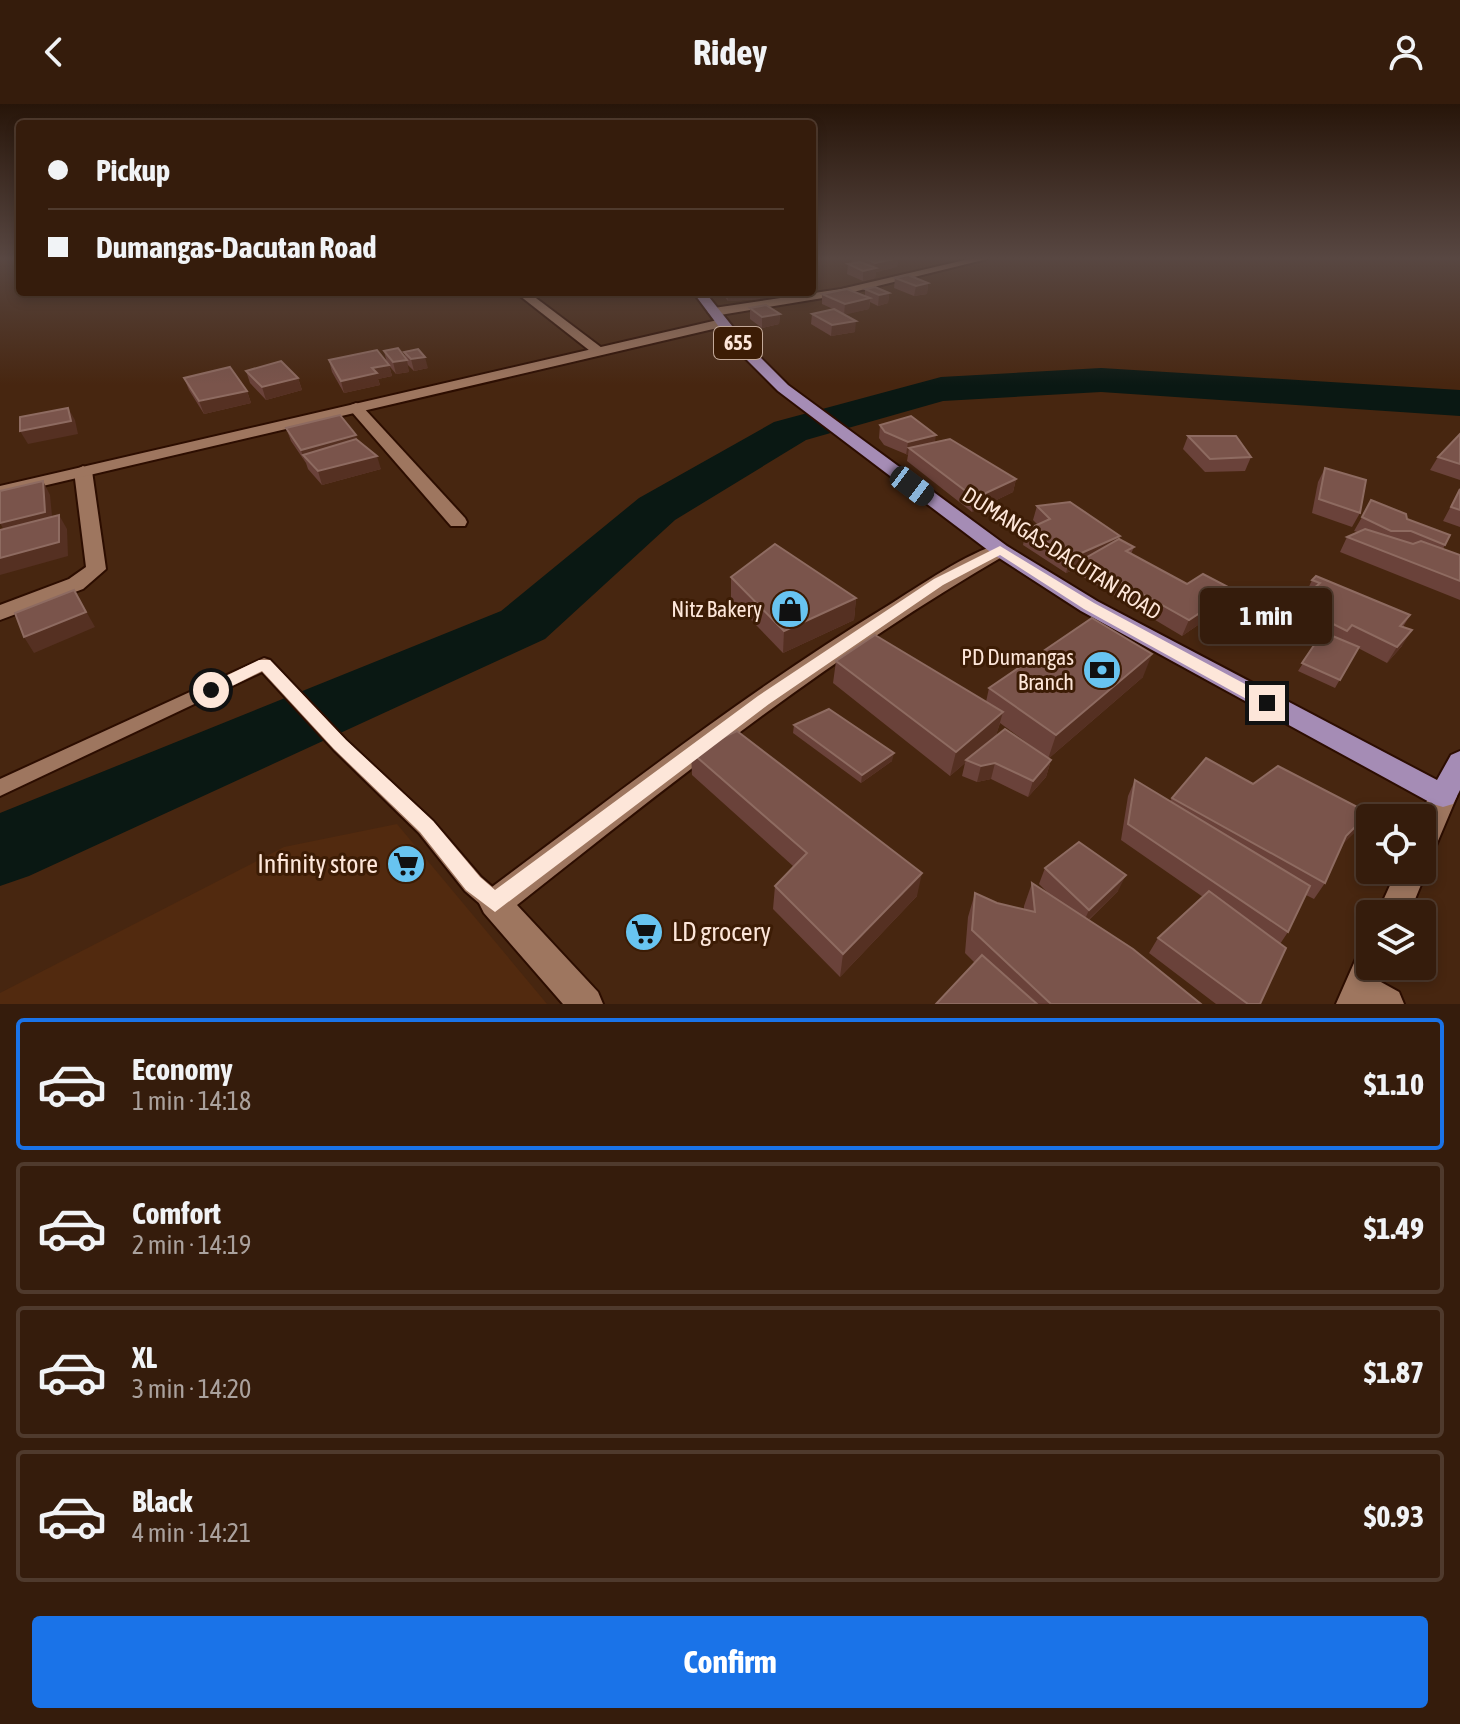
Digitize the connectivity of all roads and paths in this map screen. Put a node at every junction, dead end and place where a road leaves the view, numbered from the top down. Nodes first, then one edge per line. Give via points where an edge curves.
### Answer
1 (533, 301) edge
2 (706, 301) edge
3 (798, 301) edge
4 (718, 318) junction
5 (599, 351) junction
6 (356, 408) junction
7 (83, 471) junction
8 (0, 491) edge
9 (458, 522) dead end
10 (1000, 550) junction
11 (0, 613) edge
12 (1460, 762) edge
13 (0, 788) edge
14 (1443, 796) junction
15 (1436, 813) edge
16 (495, 903) junction
17 (586, 1004) edge

1 - 5 street
2 - 4 main road, DUMANGAS-DACUTAN ROAD / 655
3 - 4 street
4 - 5 street
4 - 10 main road, DUMANGAS-DACUTAN ROAD / 655 via 783,388
5 - 6 street
6 - 7 street
6 - 9 street
7 - 8 street
7 - 11 street via 96,569 76,584
10 - 14 main road, DUMANGAS-DACUTAN ROAD / 655 via 1089,606
10 - 16 street via 939,582 763,700
12 - 14 main road
13 - 16 lane via 264,664
14 - 15 street
16 - 17 street

